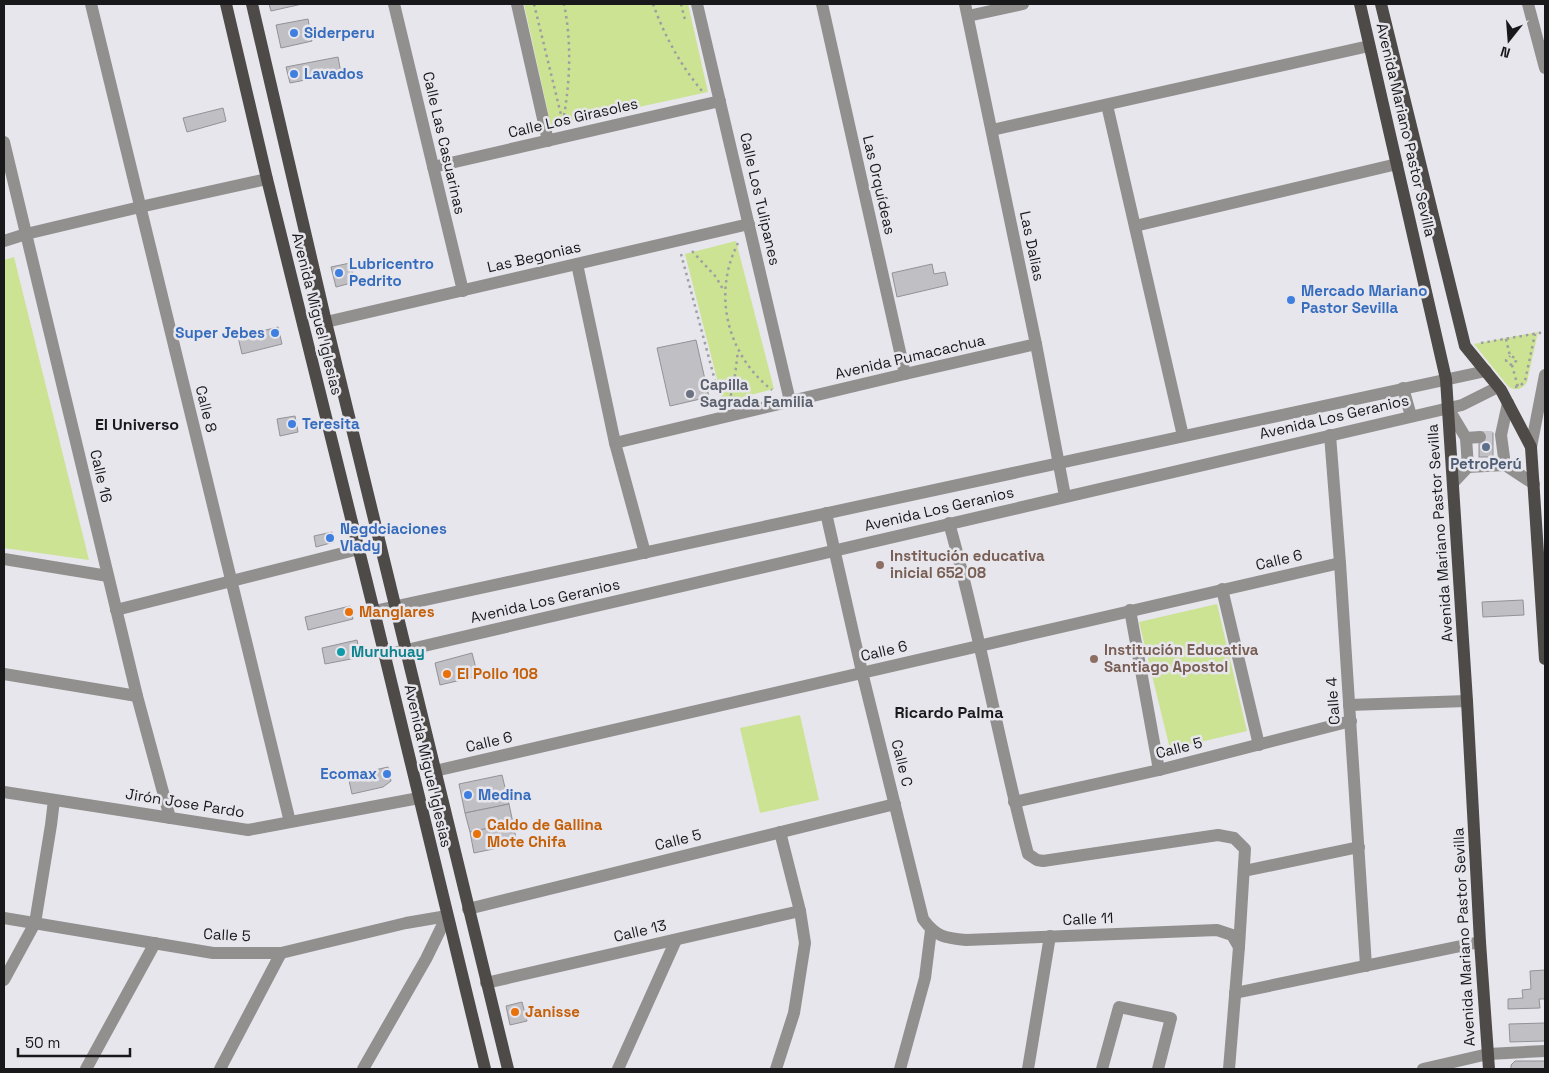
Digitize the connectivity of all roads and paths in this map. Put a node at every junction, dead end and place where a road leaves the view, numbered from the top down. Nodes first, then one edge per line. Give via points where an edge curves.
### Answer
1 (91, 4) edge
2 (226, 4) edge
3 (252, 4) edge
4 (394, 4) edge
5 (517, 4) edge
6 (534, 4) edge
7 (564, 4) edge
8 (653, 4) edge
9 (697, 4) edge
10 (822, 4) edge
11 (1023, 4) edge
12 (1360, 4) edge
13 (1381, 4) edge
14 (1528, 4) edge
15 (967, 10) edge
16 (1370, 46) junction
17 (1545, 68) edge
18 (720, 101) junction
19 (1107, 105) junction
20 (572, 121) dead end
21 (562, 123) junction
22 (992, 130) junction
23 (548, 140) junction
24 (4, 142) edge
25 (1397, 164) junction
26 (433, 167) junction
27 (267, 178) junction
28 (140, 207) junction
29 (749, 224) junction
30 (1135, 226) junction
31 (26, 234) junction
32 (4, 241) edge
33 (678, 241) junction
34 (576, 264) junction
35 (462, 291) junction
36 (725, 292) junction
37 (326, 322) junction
38 (1545, 332) edge
39 (1535, 334) junction
40 (1506, 339) junction
41 (1036, 344) junction
42 (738, 350) junction
43 (1482, 350) dead end
44 (1510, 356) junction
45 (1507, 363) junction
46 (1512, 365) junction
47 (1502, 366) dead end
48 (1486, 371) junction
49 (905, 374) junction
50 (1545, 375) edge
51 (1446, 379) junction
52 (1498, 387) junction
53 (1512, 387) dead end
54 (1518, 387) junction
55 (1403, 388) junction
56 (790, 401) junction
57 (1508, 403) junction
58 (1448, 408) junction
59 (1411, 416) junction
60 (725, 417) junction
61 (1330, 435) junction
62 (1183, 436) junction
63 (1480, 437) tunnel mouth
64 (1466, 438) junction
65 (615, 443) junction
66 (1531, 447) junction
67 (1060, 463) junction
68 (1505, 465) junction
69 (1468, 467) junction
70 (1453, 483) junction
71 (1534, 484) junction
72 (1065, 496) junction
73 (826, 514) junction
74 (949, 523) junction
75 (359, 550) junction
76 (834, 550) junction
77 (645, 553) junction
78 (4, 559) edge
79 (1340, 563) junction
80 (108, 576) junction
81 (231, 581) junction
82 (1222, 589) junction
83 (395, 607) junction
84 (116, 610) junction
85 (1130, 610) junction
86 (374, 611) junction
87 (979, 645) junction
88 (405, 650) junction
89 (385, 654) junction
90 (1545, 659) edge
91 (862, 672) junction
92 (4, 674) edge
93 (137, 696) junction
94 (1468, 702) junction
95 (1350, 705) junction
96 (1351, 721) junction
97 (1258, 745) junction
98 (1160, 770) junction
99 (435, 771) junction
100 (4, 792) edge
101 (419, 798) junction
102 (54, 800) junction
103 (1014, 802) junction
104 (895, 804) junction
105 (170, 818) junction
106 (290, 822) junction
107 (780, 832) junction
108 (1359, 846) junction
109 (1244, 871) junction
110 (468, 908) junction
111 (800, 911) junction
112 (447, 916) junction
113 (4, 918) edge
114 (35, 923) junction
115 (931, 930) junction
116 (1050, 936) junction
117 (676, 940) junction
118 (1480, 942) junction
119 (155, 943) junction
120 (1239, 948) junction
121 (281, 953) junction
122 (1366, 966) junction
123 (4, 980) edge
124 (486, 983) junction
125 (1235, 992) junction
126 (1545, 1051) edge
127 (1488, 1054) junction
128 (86, 1069) edge
129 (220, 1069) edge
130 (362, 1069) edge
131 (485, 1069) edge
132 (508, 1069) edge
133 (618, 1069) edge
134 (776, 1069) edge
135 (900, 1069) edge
136 (1028, 1069) edge
137 (1102, 1069) edge
138 (1158, 1069) edge
139 (1229, 1069) edge
140 (1423, 1069) edge
141 (1489, 1069) edge

1 - 28 street, Calle 8
2 - 27 main road, Avenida Miguel Iglesias
3 - 37 main road, Avenida Miguel Iglesias
4 - 26 street, Calle Las Casuarinas
5 - 23 street
6 - 21 path
7 - 21 path via 570,57
8 - 18 path via 688,72 702,91
9 - 18 street, Calle Los Tulipanes
10 - 49 street, Las Orquídeas
11 - 15 street
12 - 16 main road, Avenida Mariano Pastor Sevilla
13 - 48 main road, Avenida Mariano Pastor Sevilla via 1465,346
14 - 17 street
15 - 22 street, Las Dalias
16 - 19 street
16 - 25 main road, Avenida Mariano Pastor Sevilla
18 - 23 street, Calle Los Girasoles
18 - 29 street, Calle Los Tulipanes
19 - 22 street
19 - 30 street
20 - 21 path
21 - 23 path
22 - 41 street, Las Dalias
23 - 26 street, Calle Los Girasoles
24 - 31 street, Calle 16
25 - 30 street
25 - 51 main road, Avenida Mariano Pastor Sevilla
26 - 35 street, Calle Las Casuarinas
27 - 28 street
27 - 75 main road, Avenida Miguel Iglesias
28 - 31 street
28 - 81 street, Calle 8
29 - 33 street, Las Begonias
29 - 36 path via 732,256
29 - 56 street, Calle Los Tulipanes
30 - 62 street
31 - 32 street
31 - 80 street, Calle 16
33 - 34 street, Las Begonias
33 - 36 path via 705,264
33 - 60 path
34 - 35 street, Las Begonias
34 - 65 street
35 - 37 street, Las Begonias
36 - 42 path via 728,322
37 - 83 main road, Avenida Miguel Iglesias
38 - 39 path
39 - 40 path
39 - 54 path via 1525,381
40 - 43 path via 1478,344
40 - 44 path
41 - 49 street, Avenida Pumacachua
41 - 67 street, Las Dalias
42 - 56 path via 755,374
42 - 60 path
44 - 45 path
44 - 46 path via 1516,358
45 - 46 path
45 - 47 path
46 - 54 path
48 - 51 street, Avenida Los Geranios
48 - 52 main road, Avenida Mariano Pastor Sevilla
49 - 56 street, Avenida Pumacachua
50 - 66 street
51 - 55 street, Avenida Los Geranios
51 - 58 main road, Avenida Mariano Pastor Sevilla
52 - 57 main road, Avenida Mariano Pastor Sevilla
52 - 58 street, Avenida Los Geranios via 1462,405
53 - 54 path
55 - 59 street
55 - 62 street, Avenida Los Geranios
56 - 60 street, Avenida Pumacachua
57 - 66 main road, Avenida Mariano Pastor Sevilla
57 - 68 street via 1497,436
58 - 59 street, Avenida Los Geranios
58 - 64 street
58 - 70 main road, Avenida Mariano Pastor Sevilla
59 - 61 street, Avenida Los Geranios
60 - 65 street, Avenida Pumacachua
61 - 72 street, Avenida Los Geranios
61 - 79 street, Calle 4
62 - 67 street, Avenida Los Geranios
63 - 64 street
64 - 69 street
65 - 77 street
66 - 71 main road, Avenida Mariano Pastor Sevilla
67 - 72 street, Las Dalias
67 - 73 street, Avenida Los Geranios
68 - 69 street
68 - 71 street
69 - 70 street
70 - 94 main road, Avenida Mariano Pastor Sevilla
71 - 90 main road, Avenida Mariano Pastor Sevilla
72 - 74 street, Avenida Los Geranios
73 - 76 street, Calle C
73 - 77 street, Avenida Los Geranios
74 - 76 street, Avenida Los Geranios
74 - 87 street
75 - 81 street
75 - 86 main road, Avenida Miguel Iglesias
76 - 88 street, Avenida Los Geranios
76 - 91 street, Calle C
77 - 83 street, Avenida Los Geranios
78 - 80 street
79 - 82 street, Calle 6
79 - 95 street, Calle 4
80 - 84 street, Calle 16
81 - 84 street
81 - 106 street, Calle 8
82 - 85 street, Calle 6
82 - 97 street
83 - 86 street, Avenida Los Geranios
83 - 88 main road, Avenida Miguel Iglesias
84 - 93 street, Calle 16
85 - 87 street, Calle 6
85 - 98 street
86 - 89 main road, Avenida Miguel Iglesias
87 - 91 street, Calle 6
87 - 103 street
88 - 89 street, Avenida Los Geranios
88 - 99 main road, Avenida Miguel Iglesias
89 - 101 main road, Avenida Miguel Iglesias
91 - 99 street, Calle 6
91 - 104 street, Calle C
92 - 93 street
93 - 105 street, Calle 16
94 - 95 street
94 - 118 main road, Avenida Mariano Pastor Sevilla
95 - 96 street, Calle 4
96 - 97 street, Calle 5
96 - 108 street, Calle 4
97 - 98 street, Calle 5
98 - 103 street, Calle 5
99 - 110 main road, Avenida Miguel Iglesias
100 - 102 street, Jirón Jose Pardo
101 - 106 street, Jirón Jose Pardo
101 - 112 main road, Avenida Miguel Iglesias
102 - 105 street, Jirón Jose Pardo
102 - 114 street
103 - 109 street via 1028,854 1037,860 1218,835 1234,838 1245,850
104 - 107 street, Calle 5
104 - 115 street, Calle C via 923,919
105 - 106 street, Jirón Jose Pardo via 248,830
107 - 110 street, Calle 5
107 - 111 street
108 - 109 street
108 - 122 street, Calle 4
109 - 120 street
110 - 124 main road, Avenida Miguel Iglesias
111 - 117 street, Calle 13
111 - 134 street via 805,943 796,1004
112 - 121 street, Calle 5
112 - 130 street via 426,959
112 - 131 main road, Avenida Miguel Iglesias
113 - 114 street, Calle 5
114 - 119 street, Calle 5
114 - 123 street
115 - 116 street, Calle 11 via 948,938 966,940
115 - 135 street via 925,978
116 - 120 street, Calle 11 via 1218,930 1232,935
116 - 136 street
117 - 124 street, Calle 13
117 - 133 street
118 - 122 street
118 - 127 main road, Avenida Mariano Pastor Sevilla
119 - 121 street, Calle 5 via 213,953
119 - 128 street
120 - 125 street
121 - 129 street
122 - 125 street
124 - 132 main road, Avenida Miguel Iglesias
125 - 139 street
126 - 127 street
127 - 140 street
127 - 141 main road, Avenida Mariano Pastor Sevilla
137 - 138 street via 1119,1007 1171,1018

